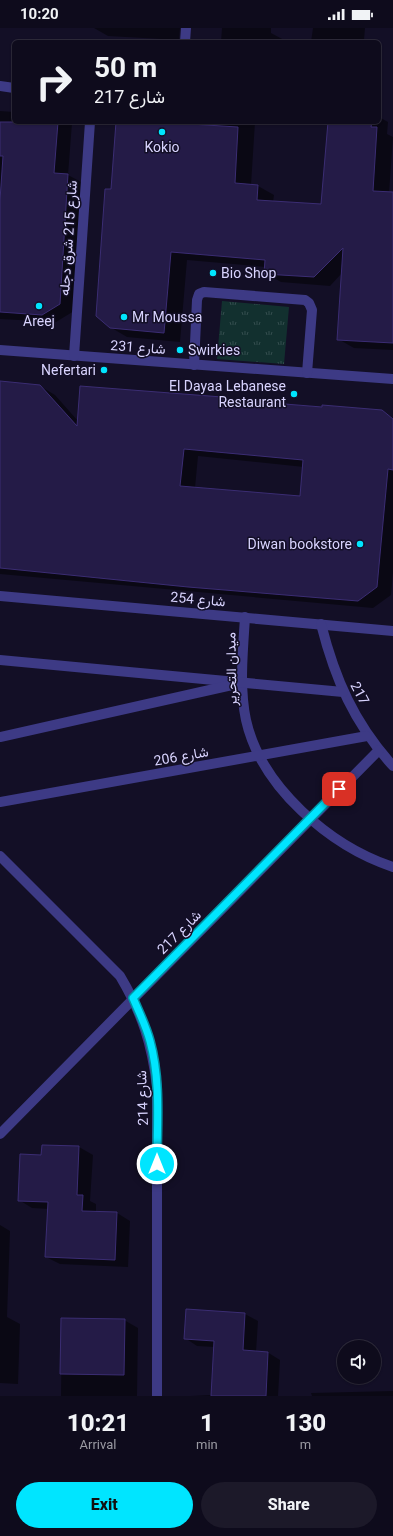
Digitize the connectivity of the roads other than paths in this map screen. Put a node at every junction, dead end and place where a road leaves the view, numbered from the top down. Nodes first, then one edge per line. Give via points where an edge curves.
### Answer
1 (186, 28) edge
2 (185, 40) edge
3 (0, 86) edge
4 (12, 88) edge
5 (90, 124) edge
6 (0, 350) edge
7 (74, 356) junction
8 (194, 365) junction
9 (307, 373) junction
10 (393, 379) edge
11 (0, 596) edge
12 (244, 617) junction
13 (321, 624) junction
14 (393, 631) edge
15 (0, 660) edge
16 (242, 682) junction
17 (342, 692) junction
18 (0, 736) edge
19 (368, 736) junction
20 (379, 750) junction
21 (259, 756) junction
22 (393, 766) edge
23 (0, 802) edge
24 (310, 819) junction
25 (0, 856) edge
26 (393, 867) edge
27 (133, 998) junction
28 (0, 1134) edge
29 (157, 1396) edge

1 - 2 street
3 - 4 street
5 - 7 street, شارع 215 شرق دجله
6 - 7 street, شارع 231
7 - 8 street, شارع 231
8 - 9 street, شارع 231
8 - 9 street via 197,300 199,294 204,292 305,300 309,303 312,310
9 - 10 street, شارع 231
11 - 12 street, شارع 254
12 - 13 street, شارع 254
12 - 16 street, ميدان التحرير
13 - 14 street, شارع 254
13 - 17 street, 217
15 - 16 street
16 - 17 street
16 - 18 street
16 - 21 street, ميدان التحرير via 246,720
17 - 19 street, 217
19 - 20 street, 217
19 - 21 street, شارع 206
20 - 22 street, 217
20 - 24 street, شارع 217
21 - 23 street, شارع 206
21 - 24 street, ميدان التحرير via 282,790
24 - 26 street, ميدان التحرير via 345,844
24 - 27 street, شارع 217
25 - 27 street, شارع 214 via 120,976
27 - 28 street, شارع 217
27 - 29 street, شارع 214 via 150,1041 158,1087

